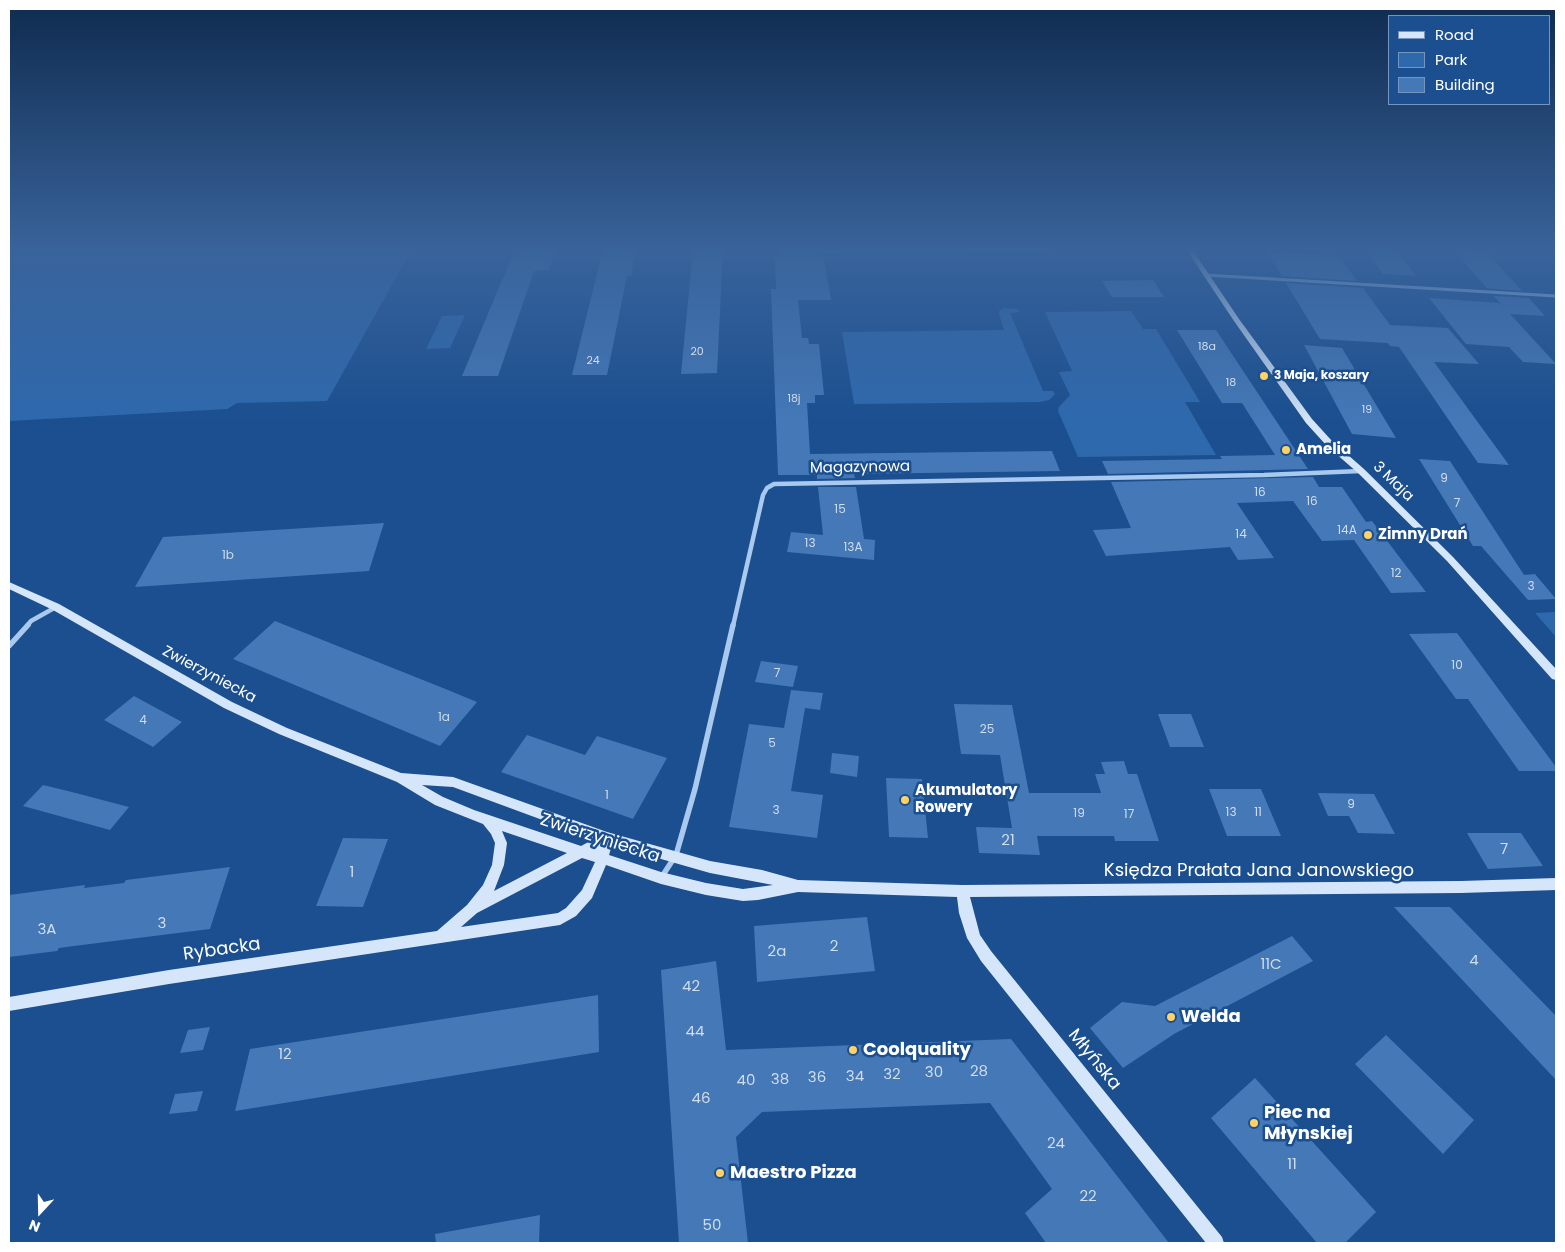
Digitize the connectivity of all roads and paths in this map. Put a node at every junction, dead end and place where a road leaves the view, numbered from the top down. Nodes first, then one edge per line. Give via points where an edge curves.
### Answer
1 (1229, 307) edge
2 (1361, 471) junction
3 (9, 585) edge
4 (56, 607) junction
5 (9, 646) edge
6 (1556, 676) edge
7 (401, 778) junction
8 (486, 820) junction
9 (608, 838) junction
10 (581, 852) junction
11 (675, 858) junction
12 (602, 859) junction
13 (661, 878) junction
14 (1556, 884) edge
15 (798, 886) junction
16 (962, 890) junction
17 (472, 909) junction
18 (441, 936) junction
19 (9, 1004) edge
20 (1216, 1243) edge

1 - 2 street, 3 Maja via 1302,413
2 - 6 street, 3 Maja via 1450,558
2 - 11 street, Magazynowa via 774,484 763,495 695,789
3 - 4 street, Zwierzyniecka
4 - 5 street via 31,621
4 - 7 street, Zwierzyniecka via 228,705 283,731
7 - 8 street, Zwierzyniecka via 439,801
7 - 9 street, Zwierzyniecka via 453,782
8 - 10 street, Zwierzyniecka
8 - 17 street, Rybacka via 496,831 501,852 488,889
9 - 10 street, Rybacka
9 - 11 street, Zwierzyniecka
9 - 12 street, Rybacka
10 - 12 street, Zwierzyniecka
10 - 17 street, Rybacka
11 - 13 street, Magazynowa
11 - 15 street, Zwierzyniecka
12 - 13 street, Zwierzyniecka
12 - 18 street, Rybacka via 587,894 560,919
13 - 15 street, Zwierzyniecka via 743,895
14 - 16 street, Księdza Prałata Jana Janowskiego
15 - 16 street, Zwierzyniecka
16 - 20 street, Młyńska via 974,938 986,956
17 - 18 street, Rybacka
18 - 19 street, Rybacka

